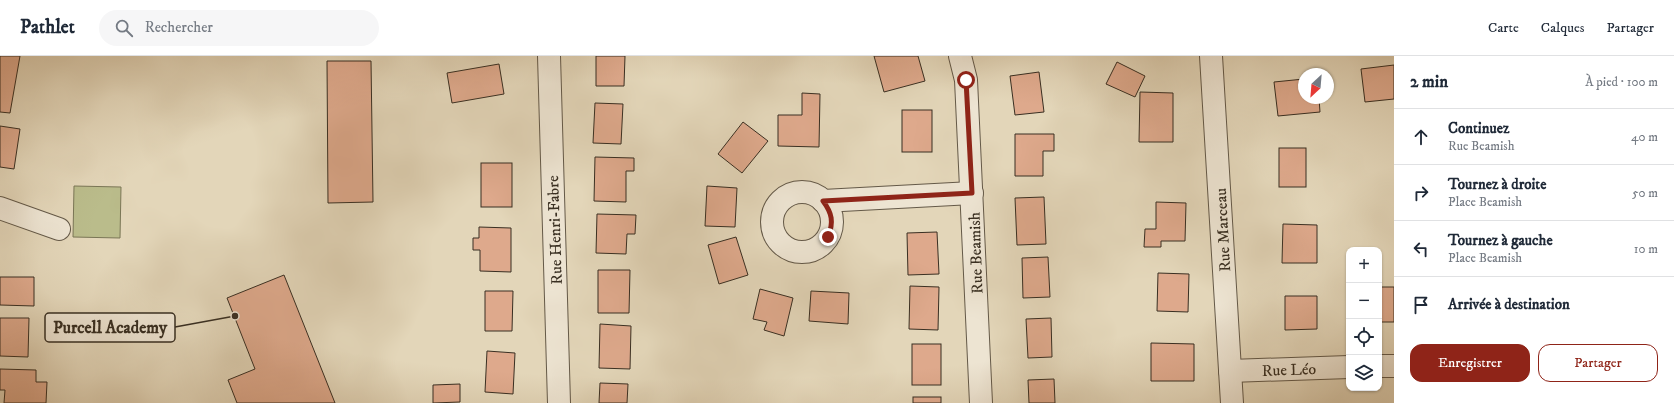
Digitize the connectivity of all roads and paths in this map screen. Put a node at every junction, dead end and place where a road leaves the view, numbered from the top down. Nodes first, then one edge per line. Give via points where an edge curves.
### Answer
1 (549, 56) edge
2 (960, 56) edge
3 (1211, 56) edge
4 (972, 193) junction
5 (823, 201) dead end
6 (0, 208) edge
7 (59, 229) dead end
8 (1382, 366) edge
9 (1394, 366) edge
10 (1346, 367) edge
11 (1230, 371) junction
12 (559, 403) edge
13 (981, 403) edge
14 (1232, 403) edge

1 - 12 street, Rue Henri-Fabre
2 - 4 street, Rue Beamish via 966,80
3 - 11 street, Rue Marceau
4 - 5 street
4 - 13 street, Rue Beamish
6 - 7 street
8 - 9 street
10 - 11 street, Rue Léo
11 - 14 street, Rue Marceau

